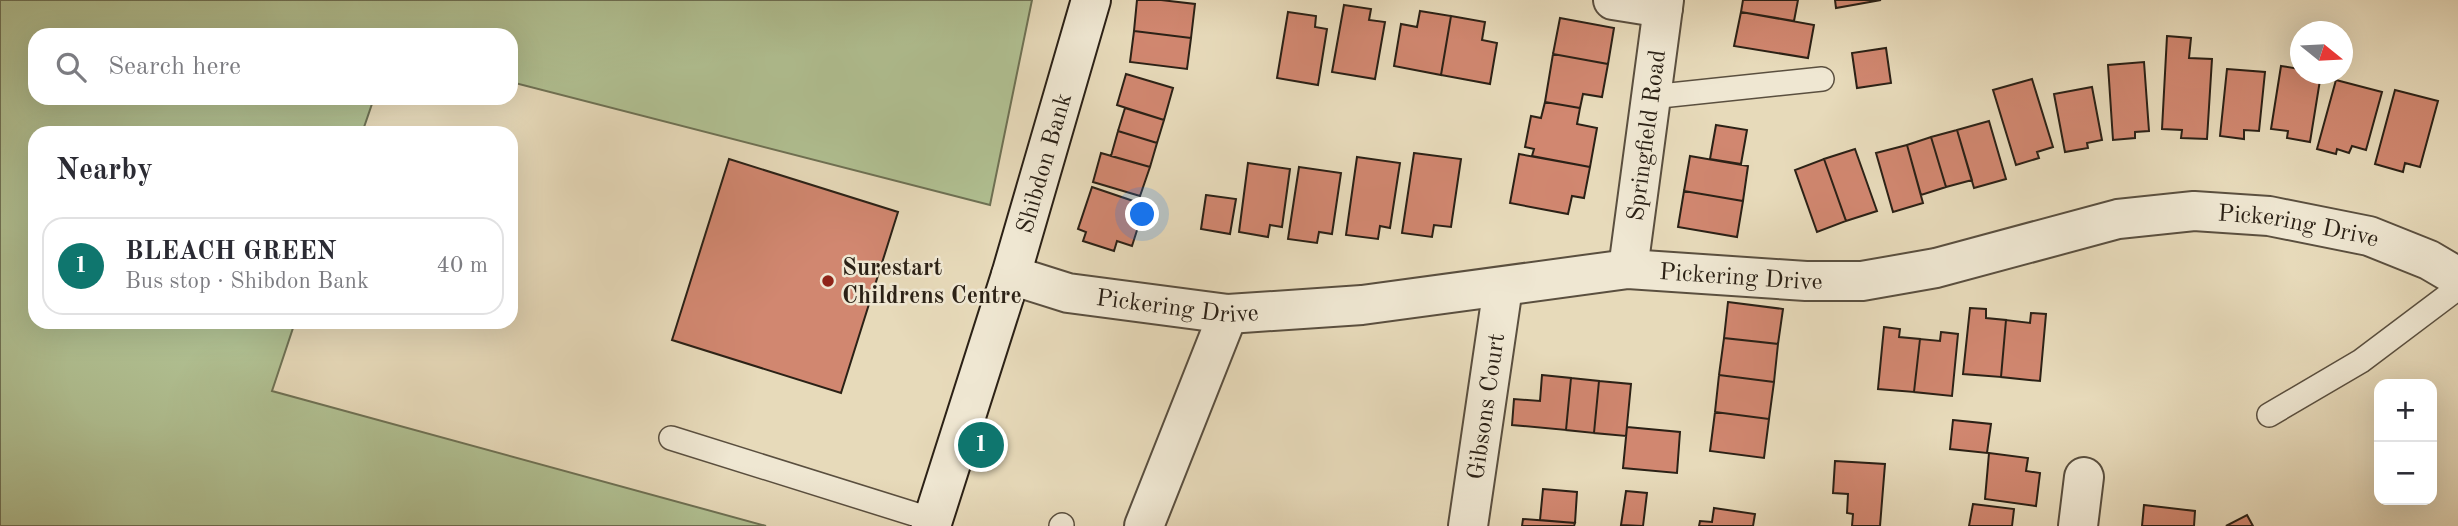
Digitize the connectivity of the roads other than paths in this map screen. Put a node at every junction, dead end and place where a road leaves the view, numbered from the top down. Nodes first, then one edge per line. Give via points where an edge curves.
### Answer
1 (1091, 0) edge
2 (1613, 0) edge
3 (1663, 4) edge
4 (1822, 79) dead end
5 (1651, 97) junction
6 (1628, 269) junction
7 (1010, 275) junction
8 (2458, 278) edge
9 (1503, 287) junction
10 (2458, 288) edge
11 (1228, 314) junction
12 (2269, 415) dead end
13 (671, 438) dead end
14 (2084, 477) dead end
15 (932, 523) edge
16 (1144, 526) edge
17 (1468, 526) edge
18 (2078, 526) edge

1 - 7 street, Shibdon Bank
2 - 3 street
3 - 5 street, Springfield Road
4 - 5 lane
5 - 6 street, Springfield Road
6 - 8 street, Pickering Drive via 1862,281 1948,265 2118,219 2194,211 2269,216 2369,236 2429,260
6 - 9 street, Pickering Drive
7 - 11 street, Pickering Drive via 1068,293
7 - 15 street, Shibdon Bank
9 - 11 street, Pickering Drive
9 - 17 street, Gibsons Court
10 - 12 lane via 2361,361
11 - 16 street
13 - 15 lane
14 - 18 street

